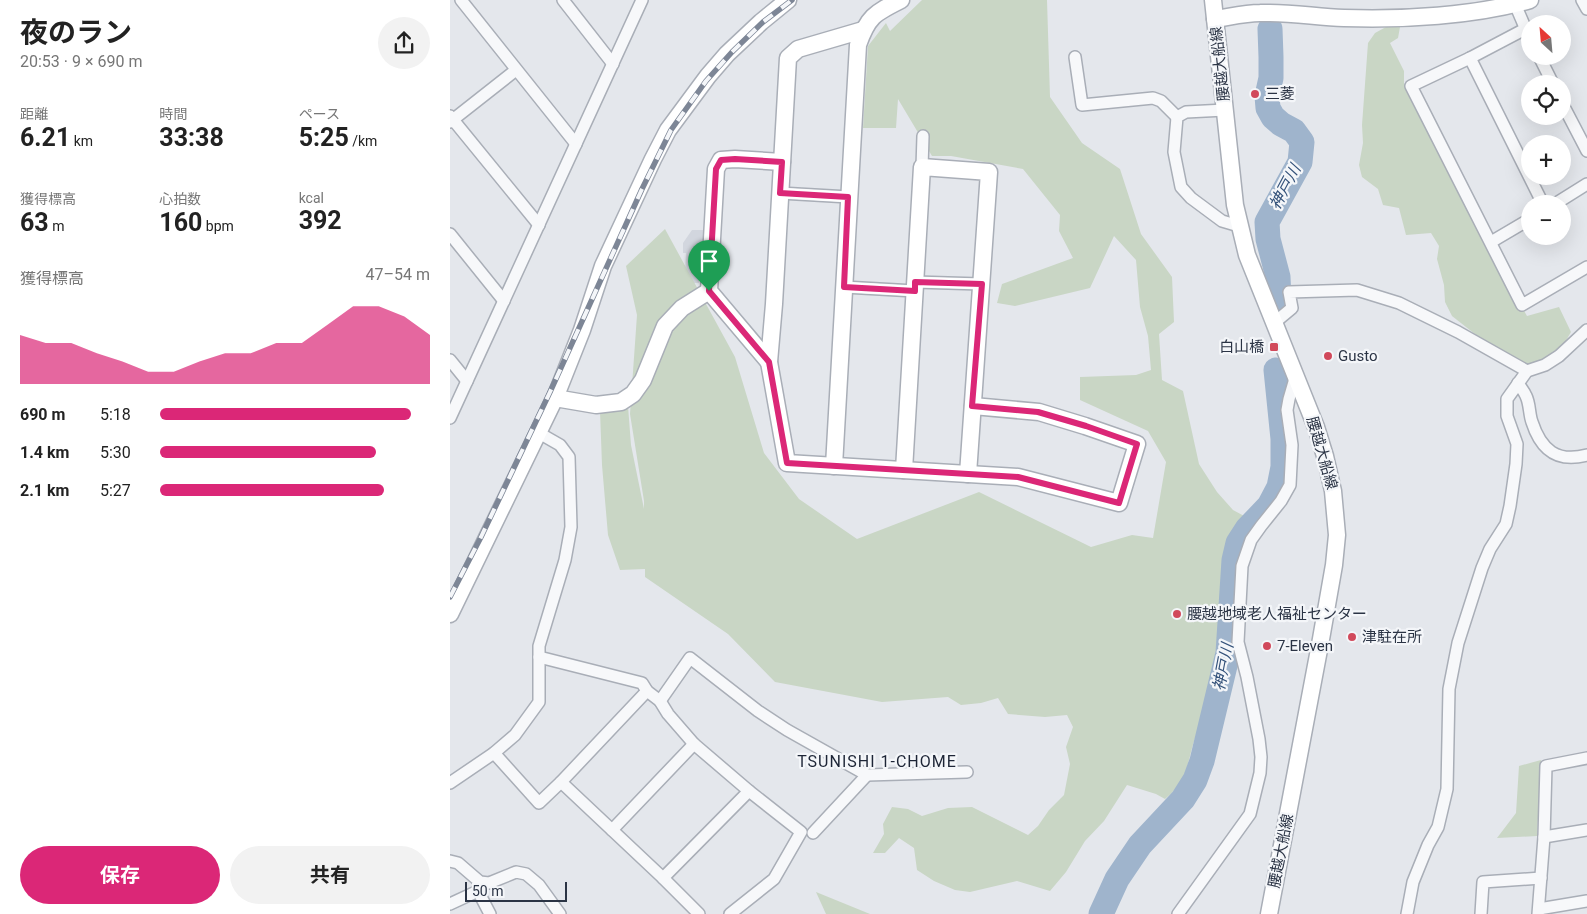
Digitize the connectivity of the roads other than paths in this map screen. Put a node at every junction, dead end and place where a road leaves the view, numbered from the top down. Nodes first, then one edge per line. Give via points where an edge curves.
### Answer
1 (461, 0) edge
2 (563, 0) edge
3 (642, 0) edge
4 (788, 0) edge
5 (902, 0) edge
6 (1212, 0) edge
7 (1582, 0) edge
8 (1523, 2) edge
9 (1587, 10) edge
10 (1525, 15) edge
11 (1215, 19) junction
12 (863, 30) junction
13 (1521, 37) edge
14 (1075, 57) dead end
15 (1470, 58) junction
16 (613, 64) junction
17 (516, 70) junction
18 (1225, 110) junction
19 (1177, 117) junction
20 (451, 119) edge
21 (1571, 120) edge
22 (923, 136) dead end
23 (576, 144) junction
24 (1587, 151) edge
25 (782, 162) junction
26 (922, 167) junction
27 (1587, 184) edge
28 (780, 193) junction
29 (1538, 195) edge
30 (1569, 195) edge
31 (848, 197) junction
32 (1521, 224) edge
33 (539, 225) junction
34 (1240, 226) junction
35 (450, 234) edge
36 (1491, 242) junction
37 (1587, 267) edge
38 (982, 284) junction
39 (844, 287) junction
40 (915, 287) junction
41 (709, 291) junction
42 (504, 301) junction
43 (1274, 323) junction
44 (1587, 330) edge
45 (450, 360) edge
46 (769, 362) junction
47 (1527, 372) junction
48 (1296, 375) junction
49 (467, 381) junction
50 (1518, 383) junction
51 (555, 398) junction
52 (972, 406) junction
53 (450, 418) edge
54 (539, 433) junction
55 (1587, 455) edge
56 (834, 466) junction
57 (904, 470) junction
58 (968, 474) junction
59 (450, 614) edge
60 (539, 656) junction
61 (647, 691) junction
62 (660, 701) junction
63 (694, 744) junction
64 (494, 753) junction
65 (1587, 758) edge
66 (967, 772) dead end
67 (867, 775) junction
68 (561, 782) junction
69 (450, 783) edge
70 (748, 791) junction
71 (612, 830) junction
72 (1587, 830) edge
73 (813, 833) dead end
74 (1544, 837) junction
75 (450, 861) edge
76 (663, 878) junction
77 (1541, 878) junction
78 (479, 886) junction
79 (1587, 901) edge
80 (450, 904) edge
81 (1538, 911) edge
82 (490, 914) edge
83 (560, 914) edge
84 (699, 914) edge
85 (730, 914) edge
86 (1178, 914) edge
87 (1269, 914) edge
88 (1407, 914) edge
89 (1481, 914) edge

1 - 17 street
2 - 16 street
3 - 16 street
4 - 51 street via 728,54 668,130 603,266
5 - 12 street via 879,11
6 - 11 street, 腰越大船線
7 - 9 street
8 - 10 street
8 - 11 street via 1464,13 1391,18 1259,13
11 - 18 street, 腰越大船線
12 - 25 street via 798,49 788,58
12 - 31 street via 856,60
13 - 15 street
14 - 19 street via 1082,104 1153,98 1161,101
15 - 29 street
15 - 36 street via 1411,86
16 - 23 street
17 - 20 street
17 - 23 street
18 - 19 street via 1186,112
18 - 34 street, 腰越大船線
19 - 34 street via 1174,152 1181,188 1222,221
20 - 33 street
21 - 24 street
22 - 26 street
23 - 33 street
25 - 28 street
25 - 41 street via 721,160 716,169
26 - 38 street via 990,172
26 - 40 street
27 - 30 street
28 - 31 street
28 - 46 street
31 - 39 street
32 - 36 street
33 - 42 street
34 - 43 street, 腰越大船線 via 1247,255
35 - 42 street
36 - 37 street via 1522,305
38 - 40 street
38 - 52 street
39 - 40 street
39 - 56 street
40 - 57 street
41 - 46 street
41 - 51 street via 682,308 666,326 643,380 633,394 621,402 596,405
42 - 49 street
43 - 47 street via 1292,308 1289,292 1357,290 1399,303
43 - 48 street, 腰越大船線
44 - 47 street via 1559,356
45 - 49 street
46 - 56 street via 787,463
47 - 50 street
48 - 86 street via 1287,410 1292,445 1290,485 1251,540 1242,566 1238,642 1259,739 1260,773 1250,814
48 - 87 street, 腰越大船線 via 1316,427 1334,491 1337,535 1321,639
49 - 53 street
50 - 55 street via 1526,396 1532,422 1543,445 1556,456 1572,458
50 - 88 street via 1506,406 1517,444 1510,506 1506,524 1482,568 1458,642 1449,689 1447,789 1438,827 1413,882
51 - 54 street
52 - 58 street
52 - 58 street via 1038,412 1137,444 1119,503 1018,477
54 - 59 street
54 - 60 street via 560,445 569,457 571,527
56 - 57 street
57 - 58 street
60 - 61 street via 642,683
60 - 64 street via 539,702 515,736
61 - 62 street
61 - 68 street
62 - 63 street
62 - 67 street via 690,658 758,711
63 - 70 street
63 - 71 street
64 - 68 street via 539,804
64 - 69 street
65 - 74 street via 1546,766
66 - 67 street
67 - 73 street
68 - 71 street
70 - 76 street
70 - 85 street via 801,832 774,879
71 - 76 street
72 - 74 street
74 - 77 street
75 - 78 street via 458,863
76 - 84 street
77 - 81 street
77 - 89 street via 1483,882
78 - 80 street
78 - 82 street
78 - 83 street via 516,872 526,874 539,885
79 - 81 street

